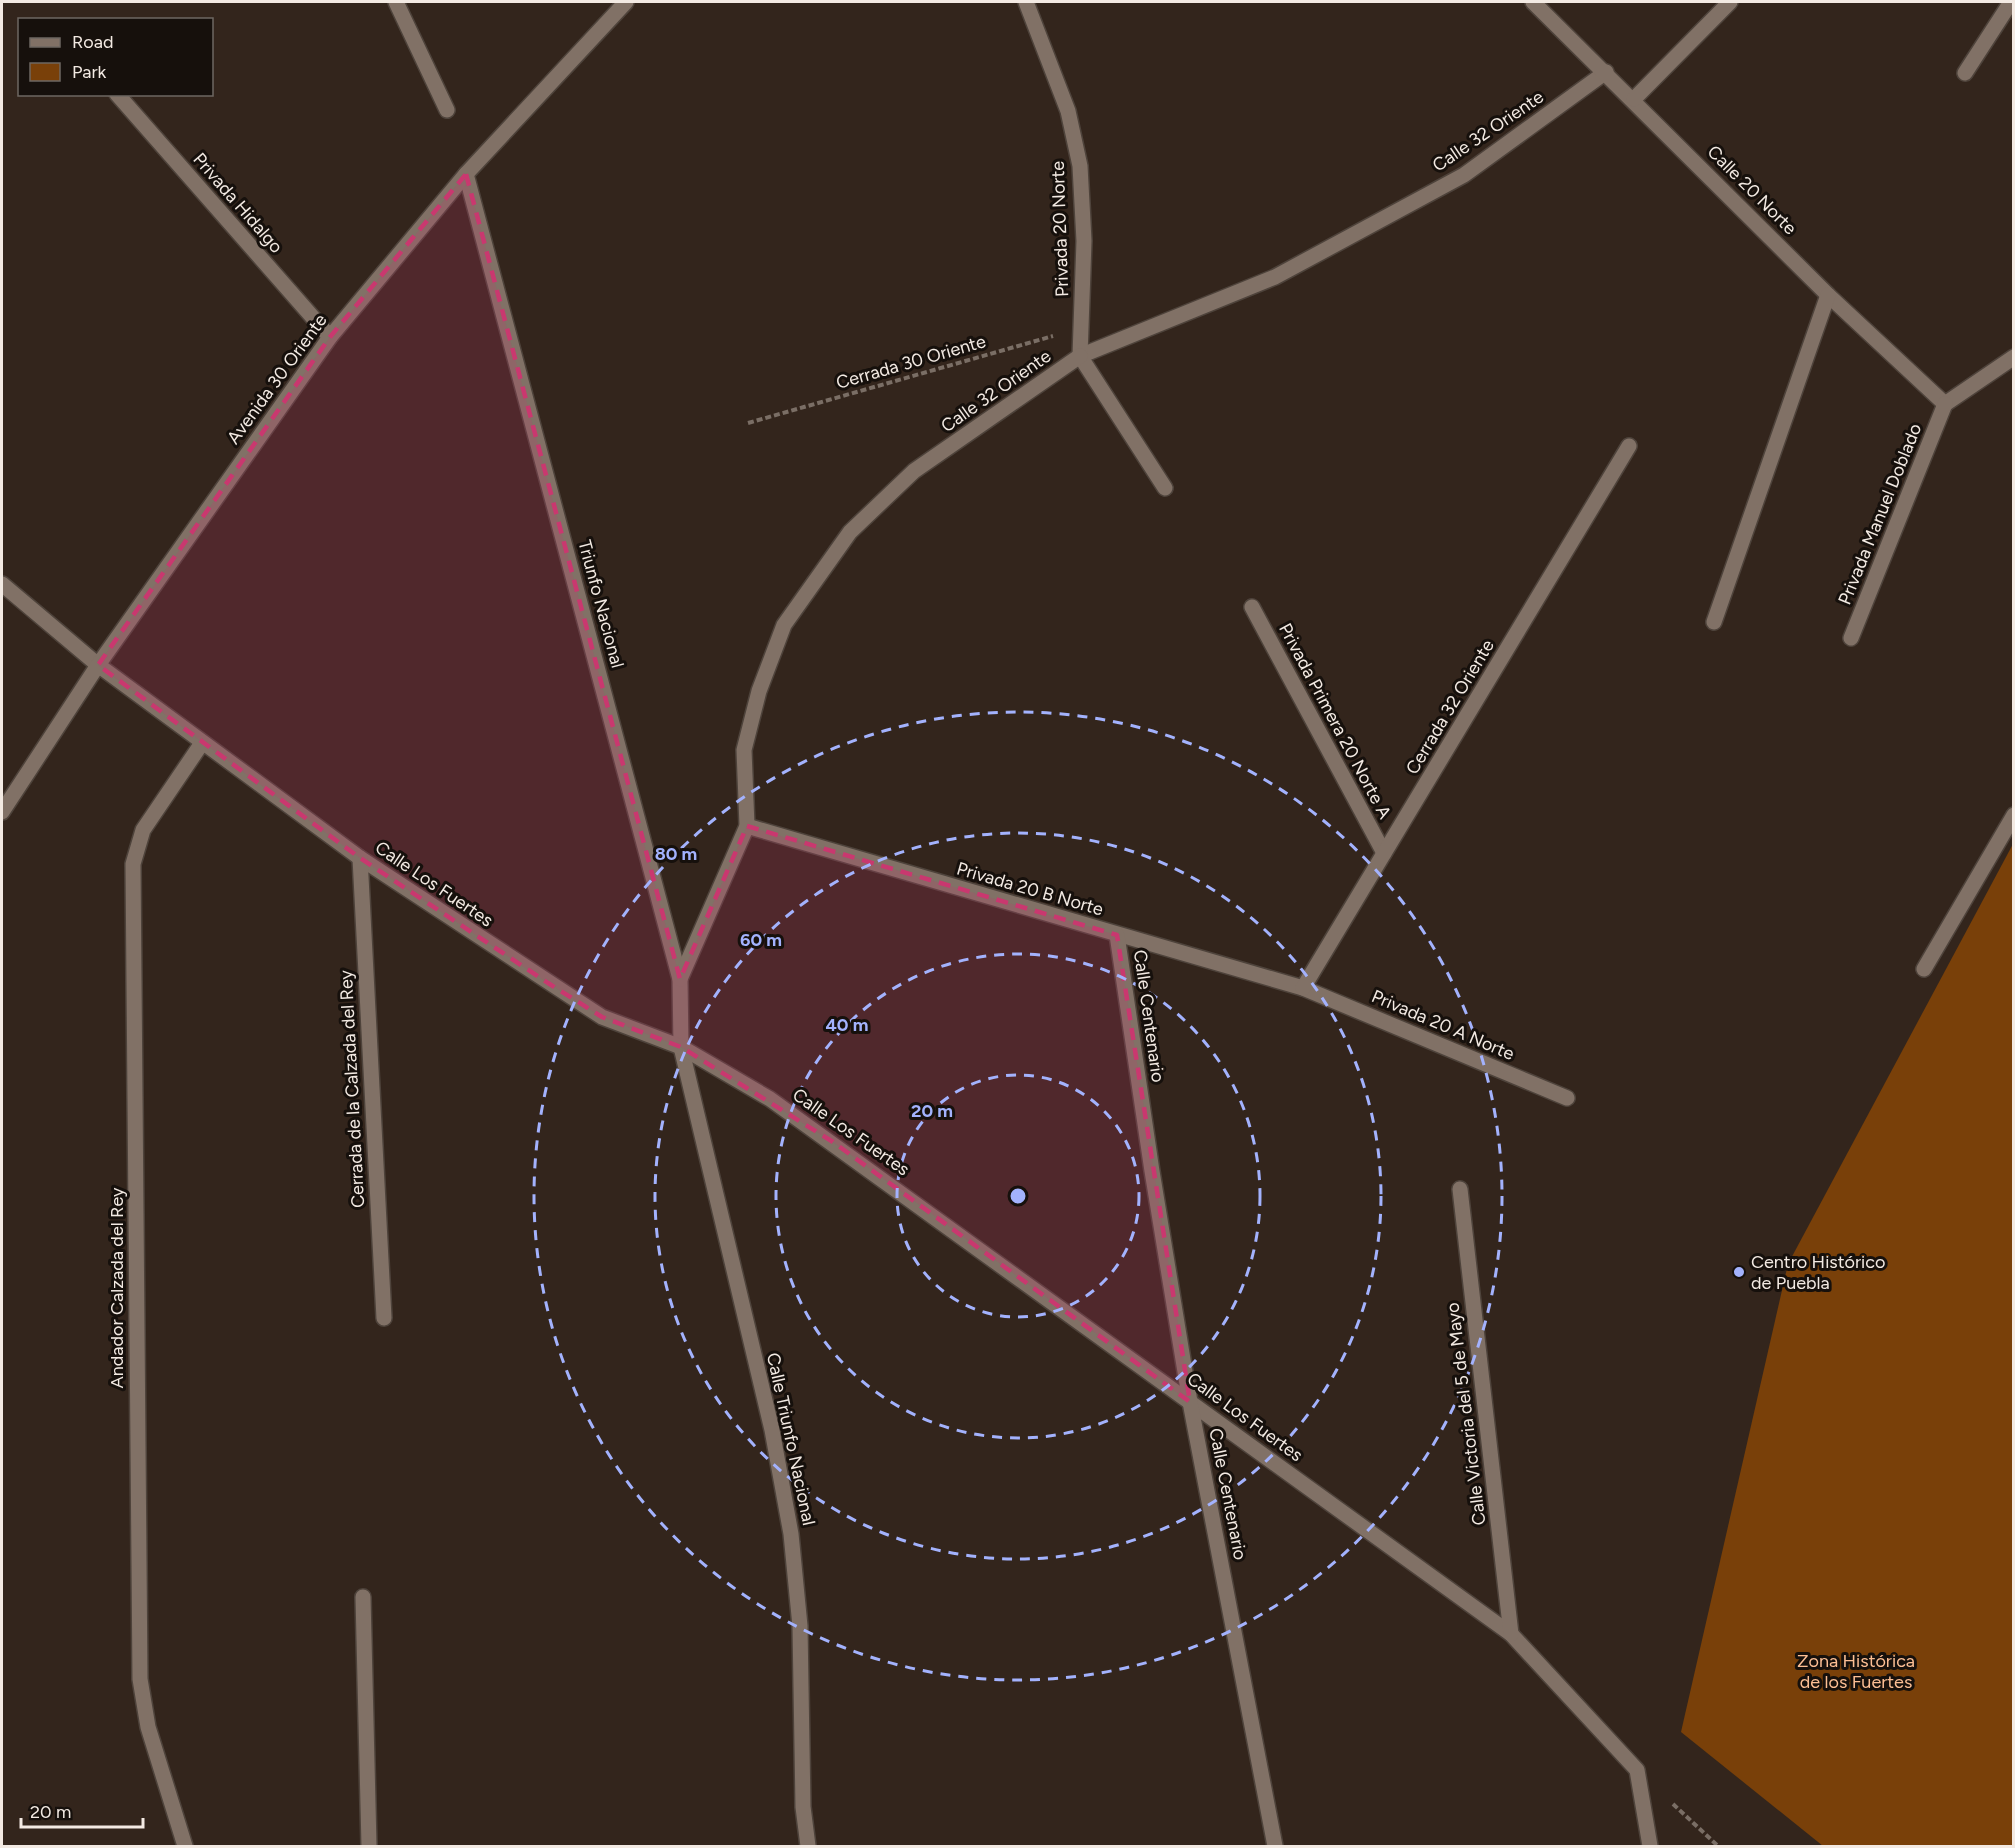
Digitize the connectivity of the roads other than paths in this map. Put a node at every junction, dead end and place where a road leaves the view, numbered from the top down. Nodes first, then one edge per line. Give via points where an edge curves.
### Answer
1 (396, 2) edge
2 (626, 2) edge
3 (1028, 2) edge
4 (1533, 2) edge
5 (1730, 2) edge
6 (2011, 2) edge
7 (1606, 72) junction
8 (1965, 73) dead end
9 (119, 96) edge
10 (1634, 99) junction
11 (447, 110) dead end
12 (466, 174) junction
13 (1828, 294) junction
14 (330, 337) junction
15 (1080, 356) junction
16 (2013, 357) edge
17 (1945, 404) junction
18 (1629, 446) dead end
19 (1165, 488) dead end
20 (2, 584) edge
21 (1252, 607) dead end
22 (1714, 622) dead end
23 (1851, 638) dead end
24 (98, 665) junction
25 (202, 743) junction
26 (2, 812) edge
27 (2013, 815) edge
28 (747, 826) junction
29 (1384, 853) junction
30 (360, 858) junction
31 (1117, 935) junction
32 (1924, 969) dead end
33 (680, 979) junction
34 (1303, 988) junction
35 (681, 1047) junction
36 (1567, 1098) dead end
37 (1460, 1189) dead end
38 (384, 1318) dead end
39 (1190, 1401) junction
40 (363, 1596) dead end
41 (1511, 1634) junction
42 (185, 1846) edge
43 (369, 1846) edge
44 (808, 1846) edge
45 (1275, 1846) edge
46 (1650, 1846) edge

1 - 11 street
2 - 12 street, Avenida 30 Oriente
3 - 15 street, Privada 20 Norte via 1068,111 1080,166 1084,241
4 - 7 street, Calle 20 Norte
5 - 10 street
6 - 8 street
7 - 10 street, Calle 20 Norte
7 - 15 street, Calle 32 Oriente via 1464,175 1275,277
9 - 14 street, Privada Hidalgo
10 - 13 street, Calle 20 Norte
12 - 14 street, Avenida 30 Oriente
12 - 33 street, Triunfo Nacional
13 - 17 street, Calle 20 Norte
13 - 22 street
14 - 24 street, Avenida 30 Oriente
15 - 19 street
15 - 28 street, Calle 32 Oriente via 914,471 849,532 784,625 759,691 744,750
16 - 17 street
17 - 23 street, Privada Manuel Doblado
18 - 29 street, Cerrada 32 Oriente
20 - 24 street, Calle Los Fuertes
21 - 29 street, Privada Primera 20 Norte A
24 - 25 street, Calle Los Fuertes
24 - 26 street, Avenida 30 Oriente
25 - 30 street, Calle Los Fuertes
25 - 42 street, Andador Calzada del Rey via 143,830 133,864 140,1679 148,1727
27 - 32 street
28 - 31 street, Privada 20 B Norte
28 - 33 street, Calle 32 Oriente
29 - 34 street, Cerrada 32 Oriente
30 - 35 street, Calle Los Fuertes via 603,1017
30 - 38 street, Cerrada de la Calzada del Rey
31 - 34 street, Privada 20 B Norte
31 - 39 street, Calle Centenario
33 - 35 street, Triunfo Nacional
34 - 36 street, Privada 20 A Norte
35 - 39 street, Calle Los Fuertes via 770,1099 833,1142
35 - 44 street, Calle Triunfo Nacional via 772,1430 791,1534 800,1626 803,1807
37 - 41 street, Calle Victoria del 5 de Mayo
39 - 41 street, Calle Los Fuertes
39 - 45 street, Calle Centenario
40 - 43 street
41 - 46 street, Calle Los Fuertes via 1637,1770

